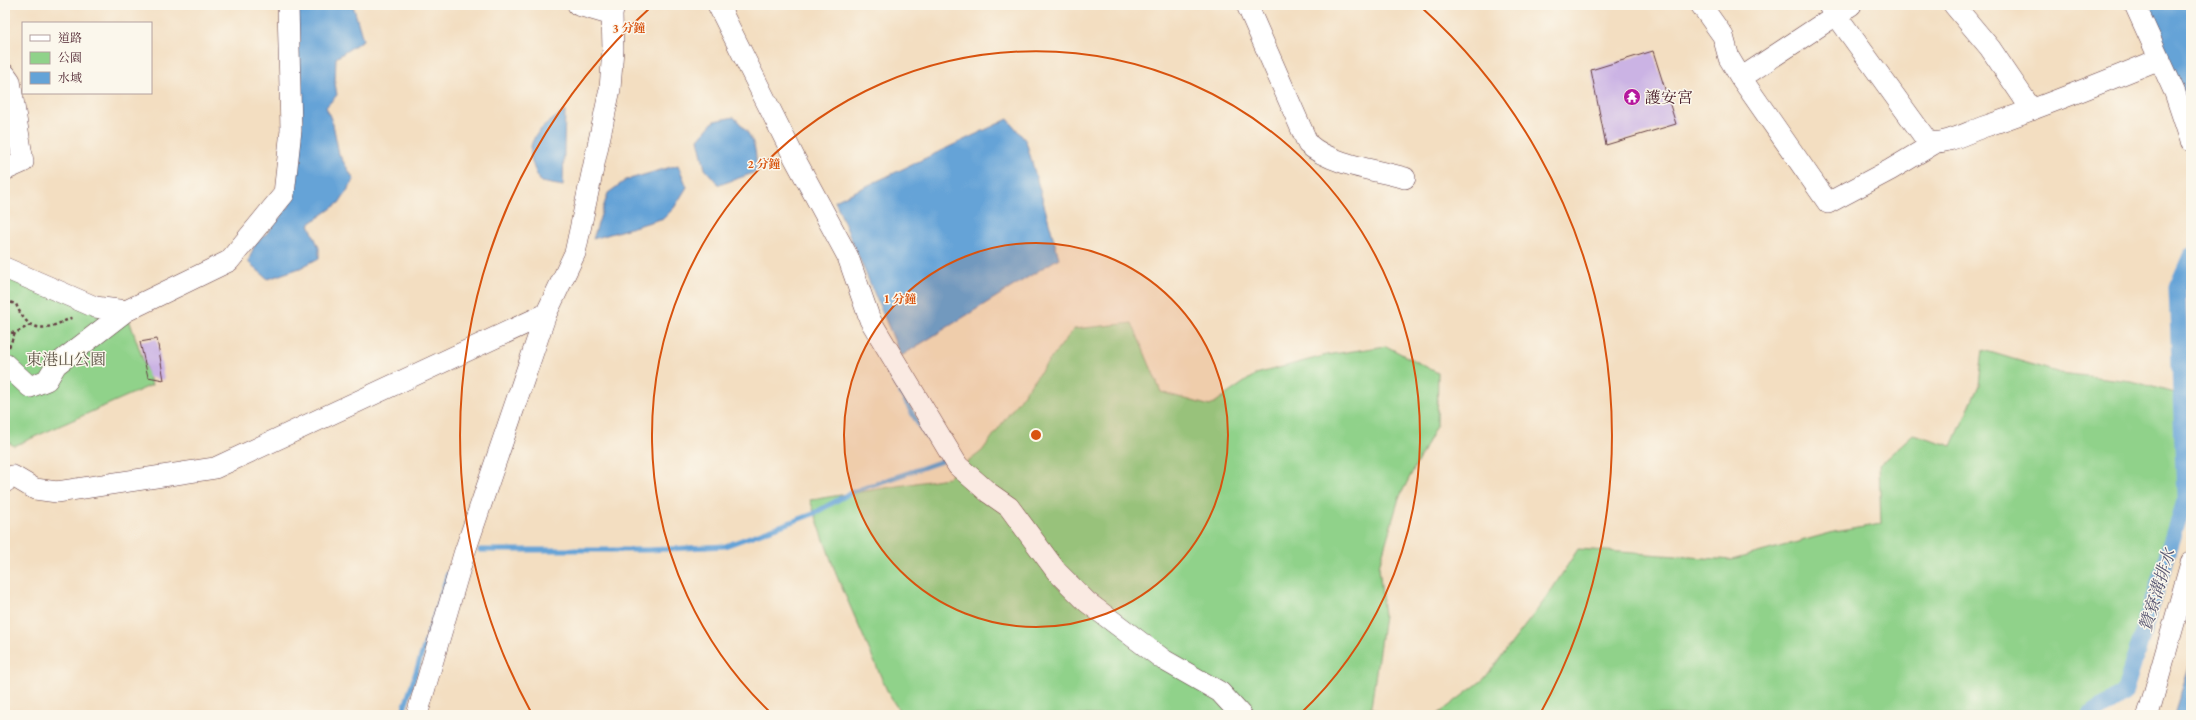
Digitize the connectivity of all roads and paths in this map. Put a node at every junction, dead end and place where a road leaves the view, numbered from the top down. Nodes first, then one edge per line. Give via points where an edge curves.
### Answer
1 (288, 5) edge
2 (578, 5) edge
3 (718, 5) edge
4 (1247, 5) edge
5 (1701, 5) edge
6 (1954, 5) edge
7 (2135, 5) edge
8 (1839, 8) edge
9 (613, 10) edge
10 (2160, 59) junction
11 (5, 74) edge
12 (1741, 78) junction
13 (2032, 110) junction
14 (2191, 141) edge
15 (1935, 143) junction
16 (5, 170) edge
17 (1405, 178) dead end
18 (5, 268) edge
19 (5, 302) edge
20 (95, 307) junction
21 (126, 311) junction
22 (546, 314) junction
23 (30, 325) junction
24 (5, 332) edge
25 (15, 334) junction
26 (6, 357) edge
27 (5, 482) edge
28 (2191, 563) edge
29 (417, 715) edge
30 (1242, 715) edge
31 (2148, 715) edge

1 - 21 street via 290,130 284,194 229,261
2 - 9 street
3 - 30 street via 795,159 848,257 870,320 958,466 1009,507 1057,572 1087,602 1164,660 1220,692
4 - 17 street via 1308,144 1329,158
5 - 12 street via 1723,36 1729,58
6 - 13 street via 1990,48
7 - 10 street
8 - 12 street
8 - 15 street via 1928,142
9 - 22 street via 610,89 575,253
10 - 13 street
10 - 14 street via 2175,93
11 - 16 street via 10,81 23,162
12 - 15 street via 1828,202
13 - 15 street
18 - 20 street
19 - 23 path via 16,304 19,313
20 - 21 street
20 - 23 path via 59,324 40,329
21 - 26 street via 56,365 41,383 30,387
22 - 27 street via 215,468 57,492 34,489 14,476
22 - 29 street via 464,554
23 - 25 path
24 - 25 path
25 - 26 path
28 - 31 street

